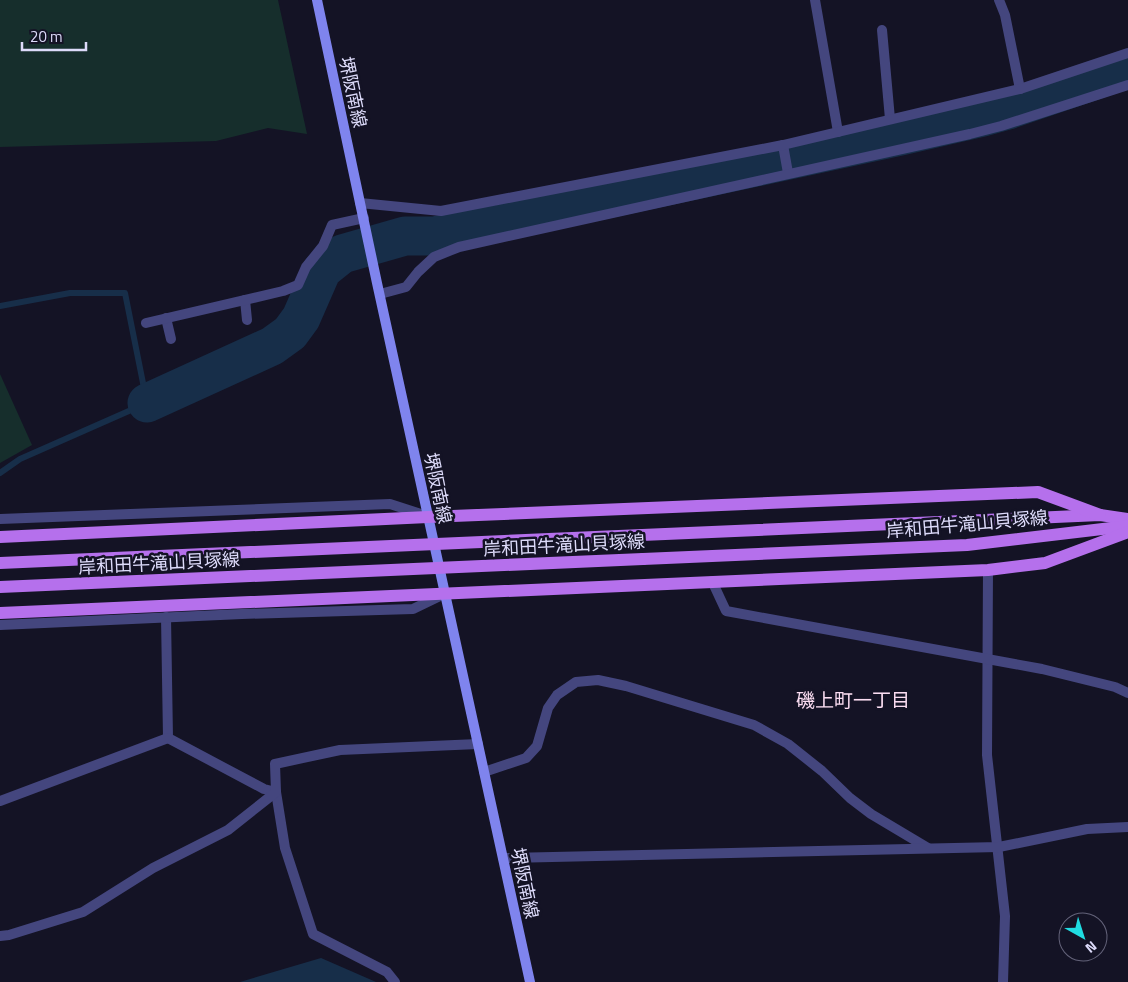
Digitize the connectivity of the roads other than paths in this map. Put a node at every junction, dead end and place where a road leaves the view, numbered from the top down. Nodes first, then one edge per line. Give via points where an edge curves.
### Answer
1 (317, 0) edge
2 (815, 0) edge
3 (999, 0) edge
4 (882, 30) dead end
5 (1128, 53) edge
6 (1128, 85) edge
7 (1020, 89) junction
8 (890, 119) junction
9 (838, 132) junction
10 (783, 145) junction
11 (788, 173) junction
12 (360, 203) junction
13 (364, 223) junction
14 (380, 294) junction
15 (245, 300) junction
16 (166, 318) junction
17 (248, 320) dead end
18 (146, 323) dead end
19 (171, 340) dead end
20 (1100, 515) junction
21 (428, 517) junction
22 (1128, 519) edge
23 (0, 520) edge
24 (1128, 526) edge
25 (1128, 532) edge
26 (0, 537) edge
27 (0, 563) edge
28 (988, 570) junction
29 (712, 581) junction
30 (0, 587) edge
31 (445, 594) junction
32 (0, 613) edge
33 (166, 617) junction
34 (0, 625) edge
35 (988, 660) junction
36 (1128, 693) edge
37 (168, 738) junction
38 (478, 744) junction
39 (484, 772) junction
40 (276, 792) junction
41 (0, 801) edge
42 (1128, 827) edge
43 (998, 847) junction
44 (928, 849) junction
45 (503, 858) junction
46 (0, 936) edge
47 (394, 982) edge
48 (530, 982) edge
49 (1003, 982) edge

1 - 12 main road, 堺阪南線
2 - 9 street
3 - 7 street
4 - 8 street
5 - 7 street
6 - 11 street via 1001,126
7 - 8 street
8 - 9 street
9 - 10 street
10 - 11 street
10 - 12 street via 441,211
11 - 14 street via 459,247 434,257 406,287
12 - 13 main road, 堺阪南線
13 - 14 main road, 堺阪南線
13 - 15 street via 332,225 324,246 306,267 298,285
14 - 21 main road, 堺阪南線
15 - 16 street
15 - 17 street
16 - 18 street
16 - 19 street
20 - 21 main road via 1038,492
20 - 22 main road, 岸和田牛滝山貝塚線
20 - 27 main road, 岸和田牛滝山貝塚線, bridge
21 - 23 street via 390,504
21 - 26 main road
21 - 31 main road, 堺阪南線
24 - 30 main road, 岸和田牛滝山貝塚線, bridge via 967,545
25 - 28 main road via 1045,563
28 - 29 main road
28 - 35 street
29 - 31 main road
29 - 35 street via 726,610
31 - 32 main road
31 - 33 street via 413,609
31 - 38 main road, 堺阪南線
33 - 34 street
33 - 37 street
35 - 36 street via 1042,669
35 - 43 street via 987,755
37 - 40 street via 264,789
37 - 41 street
38 - 39 main road, 堺阪南線
38 - 40 street via 340,750 275,764
39 - 44 street via 526,758 538,746 548,708 557,695 576,682 598,680 754,724 788,744 871,814
39 - 45 main road, 堺阪南線
40 - 46 street via 228,830 153,868 83,912
40 - 47 street via 285,848 314,934 387,972
42 - 43 street via 1087,829
43 - 44 street
43 - 49 street via 1005,916
44 - 45 street
45 - 48 main road, 堺阪南線

